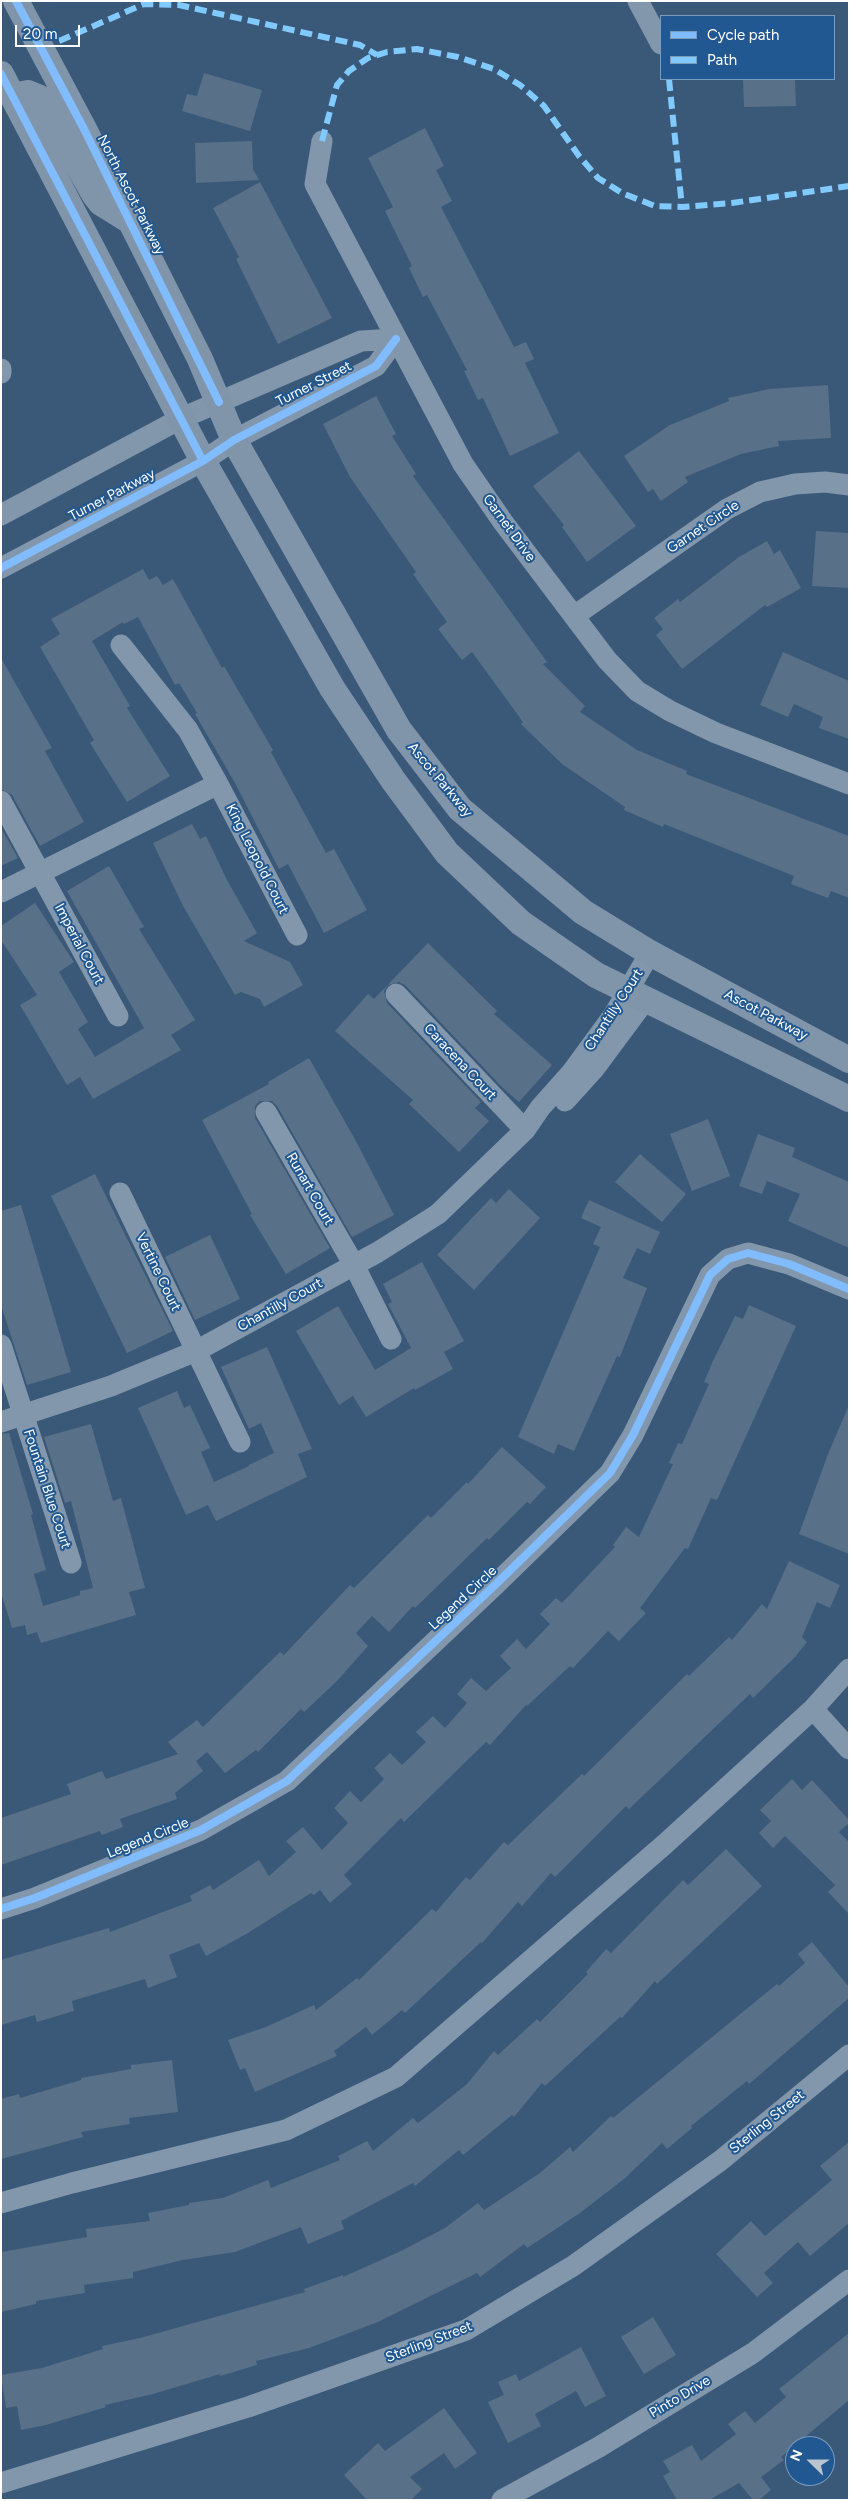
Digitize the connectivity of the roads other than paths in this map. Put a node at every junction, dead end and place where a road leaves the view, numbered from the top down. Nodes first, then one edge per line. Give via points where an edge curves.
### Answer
1 (16, 1) edge
2 (638, 1) edge
3 (660, 42) edge
4 (5, 91) edge
5 (322, 141) dead end
6 (131, 222) junction
7 (396, 339) junction
8 (1, 368) edge
9 (1, 373) edge
10 (220, 402) junction
11 (182, 418) junction
12 (234, 440) junction
13 (203, 461) junction
14 (849, 485) edge
15 (1, 515) edge
16 (1, 568) edge
17 (574, 616) junction
18 (121, 645) dead end
19 (218, 784) junction
20 (849, 784) edge
21 (1, 801) edge
22 (40, 873) junction
23 (1, 892) edge
24 (297, 935) dead end
25 (650, 953) junction
26 (396, 994) dead end
27 (637, 995) junction
28 (118, 1016) dead end
29 (849, 1060) edge
30 (849, 1099) edge
31 (266, 1112) dead end
32 (525, 1130) junction
33 (120, 1193) dead end
34 (354, 1265) junction
35 (849, 1289) edge
36 (391, 1339) dead end
37 (1, 1345) edge
38 (196, 1351) junction
39 (23, 1415) junction
40 (1, 1422) edge
41 (240, 1442) dead end
42 (71, 1563) dead end
43 (849, 1669) edge
44 (813, 1709) junction
45 (849, 1749) edge
46 (1, 1909) edge
47 (849, 2055) edge
48 (1, 2203) edge
49 (849, 2280) edge
50 (1, 2483) edge
51 (502, 2500) edge

1 - 6 main road, North Ascot Parkway
2 - 3 street
4 - 6 main road via 28,93 40,98 94,194
4 - 11 main road
5 - 7 street, Garnet Drive via 315,184
6 - 10 main road, North Ascot Parkway
7 - 10 street, Turner Street via 361,341
7 - 12 street, Turner Street via 376,366
7 - 17 street, Garnet Drive via 463,464
8 - 9 street
10 - 11 street, Turner Street
10 - 12 main road, Ascot Parkway
11 - 13 main road
11 - 15 street
12 - 13 street, Turner Parkway
12 - 25 main road, Ascot Parkway via 399,730 460,809 583,912
13 - 16 street, Turner Parkway
13 - 27 main road via 332,688 393,780 448,852 522,922 596,975
14 - 17 street, Garnet Circle via 825,482 795,484 760,492 728,509
17 - 20 street, Garnet Drive via 606,660 637,691 716,733
18 - 19 street, King Leopold Court via 188,730
19 - 22 street
19 - 24 street, King Leopold Court
21 - 22 street, Imperial Court
22 - 23 street
22 - 28 street, Imperial Court
25 - 27 street, Chantilly Court
25 - 29 main road, Ascot Parkway
26 - 32 street, Caracena Court
27 - 30 main road
27 - 32 street, Chantilly Court via 582,1071 540,1108
31 - 34 street, Runart Court
32 - 34 street, Chantilly Court via 438,1214
33 - 38 street, Vertine Court
34 - 36 street, Runart Court
34 - 38 street, Chantilly Court
35 - 46 street, Legend Circle via 789,1264 748,1253 728,1258 710,1275 633,1435 610,1473 287,1781 201,1830
37 - 39 street, Fountain Blue Court
38 - 39 street, Chantilly Court via 112,1386
38 - 41 street, Vertine Court
39 - 40 street, Chantilly Court
39 - 42 street, Fountain Blue Court
43 - 44 street
44 - 45 street
44 - 48 street via 665,1844 396,2077 286,2130
47 - 50 street, Sterling Street via 720,2161 573,2266 466,2330 248,2407
49 - 51 street, Pinto Drive via 753,2353 599,2447

